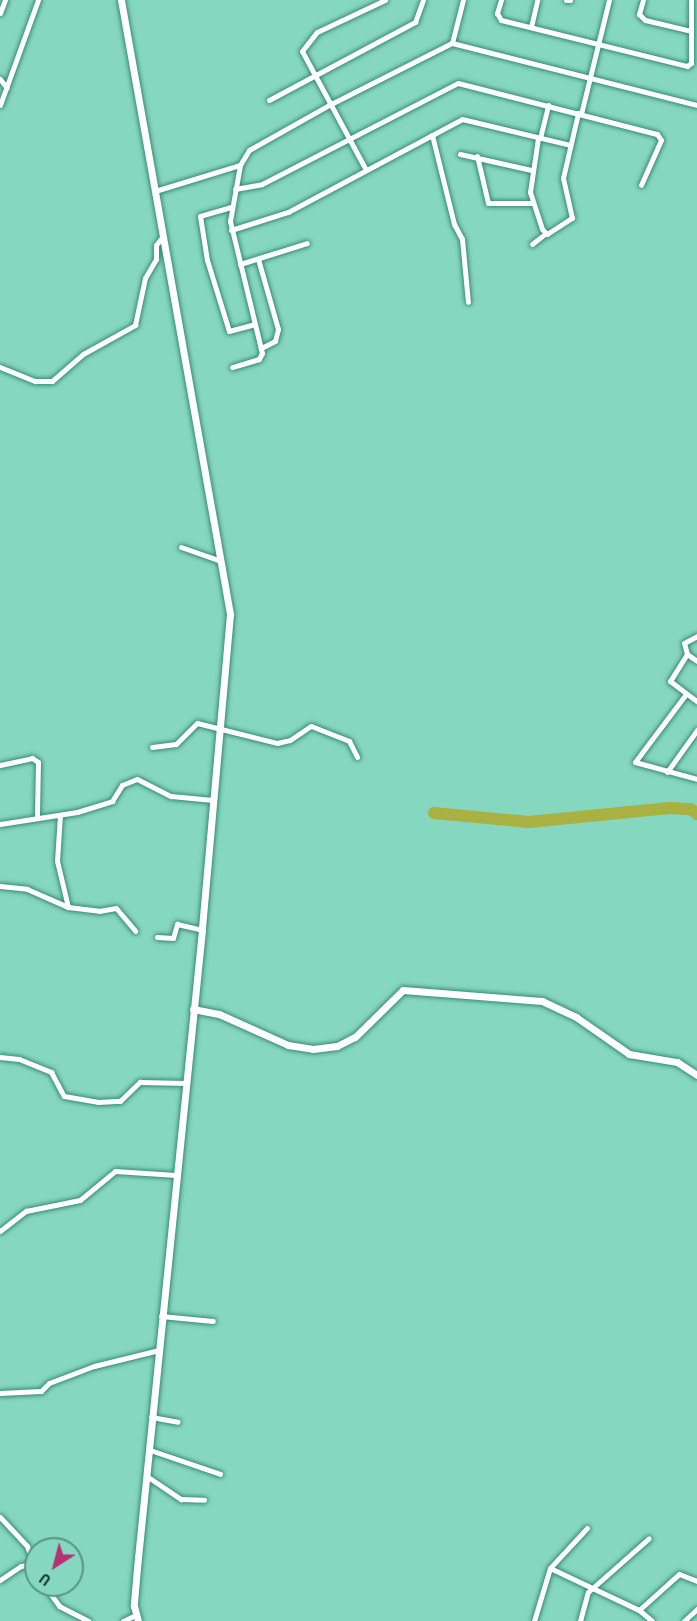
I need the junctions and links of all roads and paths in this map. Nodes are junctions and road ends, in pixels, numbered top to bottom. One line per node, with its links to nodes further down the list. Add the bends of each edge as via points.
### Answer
1 (5, 0): 12 (street)
2 (38, 0): 20 (street)
3 (121, 0): 38 (street)
4 (385, 0): 17 (street, via 316,32 302,52)
5 (423, 0): 17 (street, via 415,22)
6 (463, 0): 15 (street)
7 (501, 0): 13 (street, via 499,18)
8 (537, 0): 13 (street)
9 (609, 0): 16 (street)
10 (643, 0): 14 (street, via 639,14 645,20)
11 (691, 0): 14 (street)
12 (0, 13)
13 (531, 27): 16 (street)
14 (691, 31): 16 (street, via 691,63 687,66)
15 (452, 43): 18 (street); 23 (street)
16 (598, 43): 18 (street)
17 (315, 75): 21 (street); 23 (street)
18 (589, 78): 25 (street); 26 (street)
19 (0, 79): 20 (street)
20 (7, 87): 22 (street)
21 (269, 100)
22 (0, 105)
23 (329, 105): 28 (street); 33 (street, via 249,150)
24 (548, 105): 26 (street); 28 (street, via 458,83); 29 (street)
25 (697, 105)
26 (579, 113): 30 (street); 36 (street, via 660,136)
27 (432, 135): 29 (street, via 466,119); 34 (street); 48 (street, via 454,224 462,239)
28 (349, 138): 34 (street); 37 (street, via 262,184)
29 (539, 138): 30 (street); 35 (street)
30 (570, 146): 42 (street, via 562,183 572,218)
31 (460, 154): 32 (street)
32 (477, 156): 35 (street); 39 (street, via 488,203)
33 (240, 165): 37 (street); 38 (street)
34 (366, 170): 41 (street, via 288,212)
35 (531, 170): 39 (street)
36 (641, 185)
37 (235, 189): 40 (street)
38 (155, 191): 43 (street)
39 (532, 203): 42 (street)
40 (231, 207): 41 (street); 49 (street, via 202,214 201,230 229,331)
41 (231, 230): 47 (street)
42 (545, 234): 45 (street)
43 (164, 236): 51 (street, via 156,245 157,254 145,278 135,325 83,354 52,381 35,381); 54 (street)
44 (307, 243): 46 (street)
45 (532, 244)
46 (258, 260): 47 (street); 50 (street, via 279,329 276,340)
47 (240, 264): 49 (street)
48 (468, 302)
49 (255, 324): 50 (street)
50 (263, 347): 52 (street, via 259,358)
51 (0, 367)
52 (232, 367)
53 (181, 547): 54 (street)
54 (222, 561): 60 (street, via 230,633)
55 (697, 636): 56 (street, via 684,643)
56 (687, 654): 57 (street); 58 (street, via 670,681)
57 (697, 661)
58 (686, 694): 59 (street); 65 (street, via 635,762)
59 (697, 701)
60 (220, 729): 62 (street, via 196,723 176,744); 63 (street, via 277,743 290,740 311,726 349,741); 67 (street)
61 (697, 730): 65 (street)
62 (152, 747)
63 (357, 757)
64 (0, 765): 69 (street, via 32,758 38,762)
65 (667, 772): 66 (street)
66 (697, 779)
67 (213, 800): 68 (street, via 171,796 137,779 122,785 112,801); 73 (street)
68 (60, 815): 69 (street); 72 (street, via 57,861)
69 (37, 816): 70 (street)
70 (0, 824)
71 (0, 886): 72 (street, via 27,889)
72 (68, 907): 74 (street, via 99,911 116,908)
73 (202, 930): 75 (street, via 177,924 172,939); 76 (street)
74 (135, 931)
75 (157, 937)
76 (193, 1009): 78 (street, via 219,1014 288,1045 321,1049 355,1037 403,990 542,1001 576,1017 629,1054 677,1062); 79 (street)
77 (0, 1057): 79 (street, via 19,1059 51,1072 64,1096 98,1102 120,1101 140,1082)
78 (697, 1075)
79 (186, 1083): 80 (street)
80 (176, 1175): 81 (street, via 115,1171 80,1200 26,1211); 82 (street)
81 (0, 1232)
82 (161, 1316): 83 (street); 84 (street)
83 (213, 1321)
84 (159, 1350): 85 (street, via 94,1366 49,1383 41,1391); 86 (street)
85 (0, 1393)
86 (151, 1417): 87 (street); 88 (street)
87 (178, 1422)
88 (150, 1450): 89 (street); 90 (street)
89 (220, 1474)
90 (148, 1477): 91 (street, via 181,1499); 104 (street, via 134,1601)
91 (204, 1500)
92 (0, 1517): 95 (street)
93 (587, 1528): 97 (street)
94 (649, 1538): 100 (street)
95 (24, 1543)
96 (24, 1566): 98 (street)
97 (550, 1568): 100 (street); 107 (street)
98 (0, 1580)
99 (697, 1581): 102 (street, via 679,1574)
100 (594, 1587): 102 (street); 108 (street, via 587,1594)
101 (53, 1597): 105 (street, via 59,1606)
102 (639, 1610): 109 (street)
103 (697, 1610): 110 (street)
104 (137, 1618): 106 (street)
105 (88, 1621)
106 (123, 1621)
107 (534, 1621)
108 (579, 1621)
109 (652, 1621)
110 (684, 1621)

